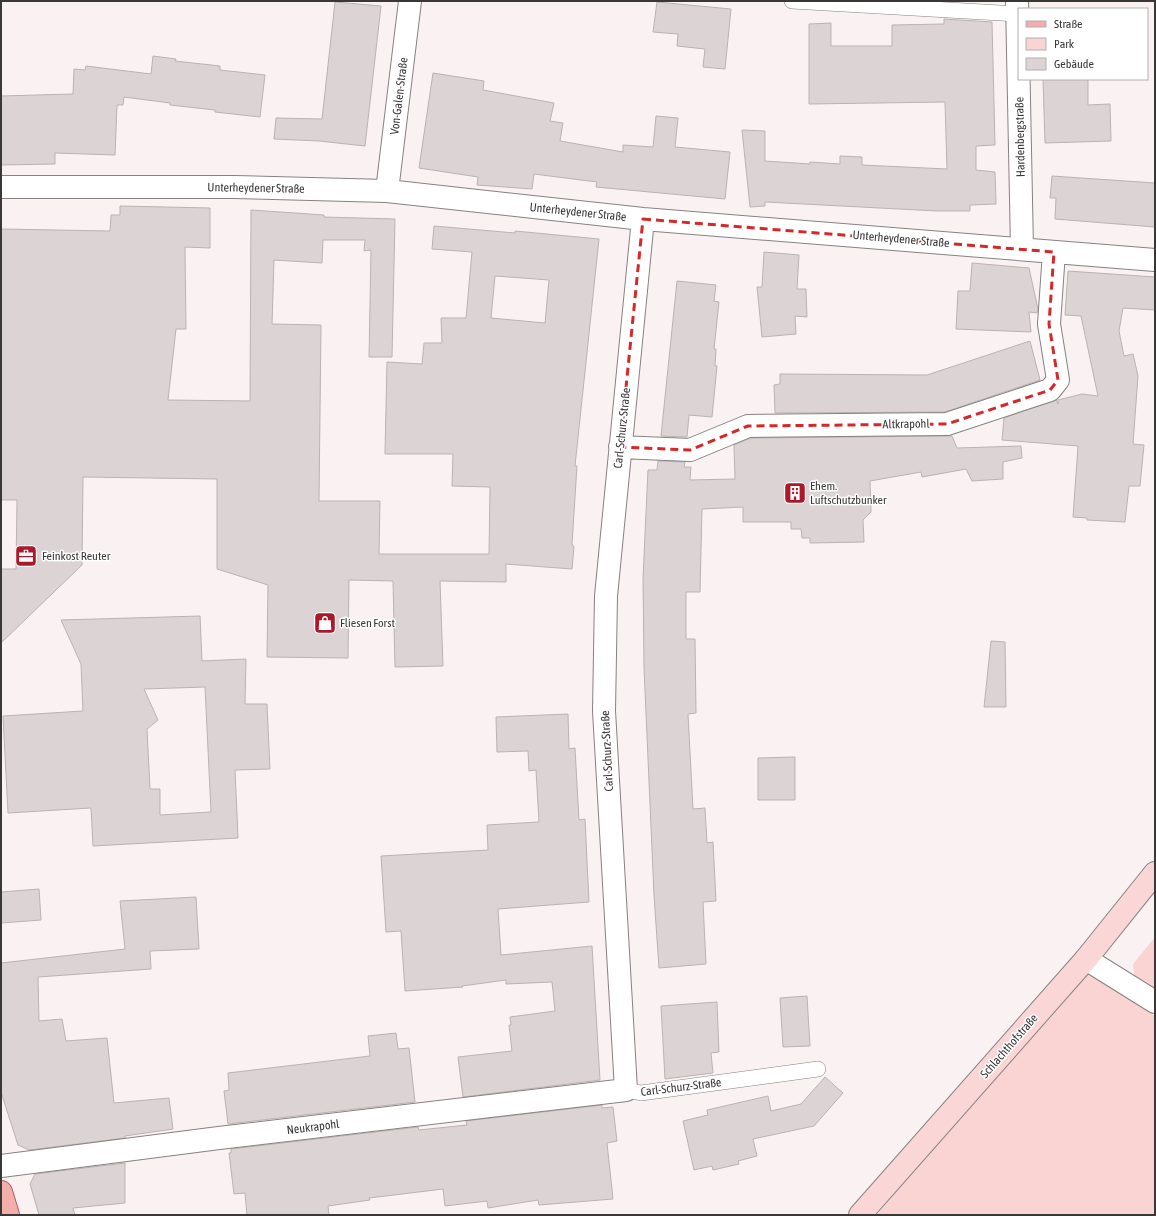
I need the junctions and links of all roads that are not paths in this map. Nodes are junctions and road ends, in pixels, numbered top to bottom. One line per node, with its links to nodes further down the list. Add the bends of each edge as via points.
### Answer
1 (410, 1): 6 (street, Von-Galen-Straße)
2 (792, 1): 3 (lane)
3 (1018, 7)
4 (1019, 80): 8 (street, Hardenbergstraße)
5 (1, 187): 6 (street, Unterheydener Straße, via 234,186)
6 (387, 191): 7 (street, Unterheydener Straße)
7 (643, 219): 8 (street, Unterheydener Straße); 11 (street, Carl-Schurz-Straße)
8 (1022, 249): 9 (street, Unterheydener Straße)
9 (1054, 252): 10 (street, Unterheydener Straße); 11 (street, Altkrapohl, via 1049,324 1058,380 1050,390 948,424 748,426 690,450)
10 (1155, 260)
11 (620, 447): 16 (street, Carl-Schurz-Straße, via 606,596 604,712)
12 (1155, 873): 13 (main road, Schlachthofstraße)
13 (1086, 959): 14 (street); 20 (main road, Schlachthofstraße)
14 (1155, 1002)
15 (818, 1069): 16 (lane, Carl-Schurz-Straße, via 641,1093)
16 (626, 1090): 17 (street, Neukrapohl)
17 (1, 1166)
18 (1, 1192): 19 (main road)
19 (8, 1215)
20 (860, 1215)

